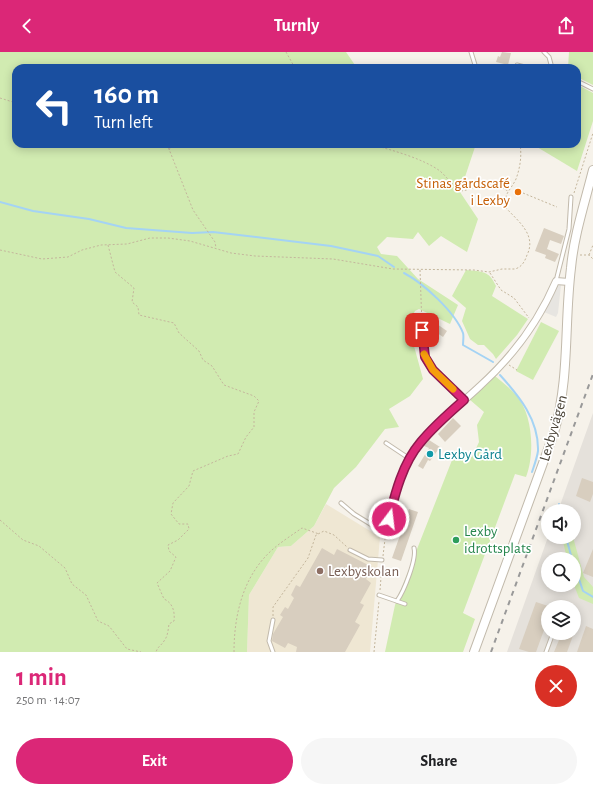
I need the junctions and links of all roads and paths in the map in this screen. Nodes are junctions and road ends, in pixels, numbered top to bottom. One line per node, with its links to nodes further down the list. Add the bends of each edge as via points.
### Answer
1 (286, 52): 4 (path)
2 (471, 52): 5 (lane)
3 (544, 52): 6 (lane)
4 (293, 64)
5 (475, 64)
6 (551, 64)
7 (581, 83): 8 (lane)
8 (593, 89)
9 (0, 98): 10 (path)
10 (12, 102)
11 (593, 133): 18 (path)
12 (382, 148): 16 (path, via 413,158 440,171 463,192 492,182)
13 (520, 148): 16 (path, via 520,165)
14 (169, 150): 22 (path, via 193,210 215,242)
15 (593, 170): 24 (street, Lexbyvägen)
16 (508, 192): 28 (path, via 504,200 506,208 526,229 530,251 519,268)
17 (524, 193): 19 (path)
18 (571, 197): 29 (lane, via 569,229)
19 (557, 207)
20 (108, 245): 22 (path, via 127,244 150,238 168,238); 23 (path, via 82,250 68,257 42,259); 51 (path, via 115,272 134,288 132,302 138,308 139,315 174,323 179,333 199,351 203,360 212,366 224,385 254,396 259,402 254,412 254,427 238,454 193,471 189,486 174,503 170,514 178,524 188,524 188,529 178,540 168,545 169,551 176,557 170,571 157,583 175,614 164,642)
21 (593, 245): 25 (path)
22 (216, 248): 27 (path, via 231,254 333,258 386,269)
23 (0, 250)
24 (573, 255): 25 (path); 30 (street, Lexbyvägen)
25 (589, 256): 26 (path)
26 (593, 259)
27 (420, 270): 28 (path); 32 (path)
28 (489, 272): 31 (path, via 501,290 514,298)
29 (556, 280): 30 (street); 31 (street)
30 (569, 282): 54 (street, Lexbyvägen, via 565,379 560,413)
31 (535, 322): 33 (street)
32 (422, 330): 35 (lane, via 425,357 433,370)
33 (504, 362): 34 (path); 35 (street)
34 (517, 370)
35 (464, 400): 37 (street, via 420,443)
36 (386, 443): 37 (lane)
37 (410, 459): 40 (street, via 392,504)
38 (341, 503): 40 (lane)
39 (0, 520): 50 (path, via 23,540 39,546 65,568 72,584 86,594 98,621 109,626 127,649)
40 (385, 533)
41 (319, 534): 43 (path, via 324,532 334,535); 48 (path, via 316,535 304,563 273,607); 52 (path, via 302,528 271,551 258,567 243,591 236,614)
42 (414, 548): 46 (lane, via 416,554)
43 (350, 550): 44 (lane, via 368,559)
44 (382, 560)
45 (379, 595): 46 (lane)
46 (397, 601): 47 (lane)
47 (405, 604)
48 (273, 620): 53 (lane, via 269,641)
49 (550, 640): 55 (lane)
50 (141, 652)
51 (156, 652)
52 (234, 652)
53 (273, 652)
54 (474, 652)
55 (546, 652)

